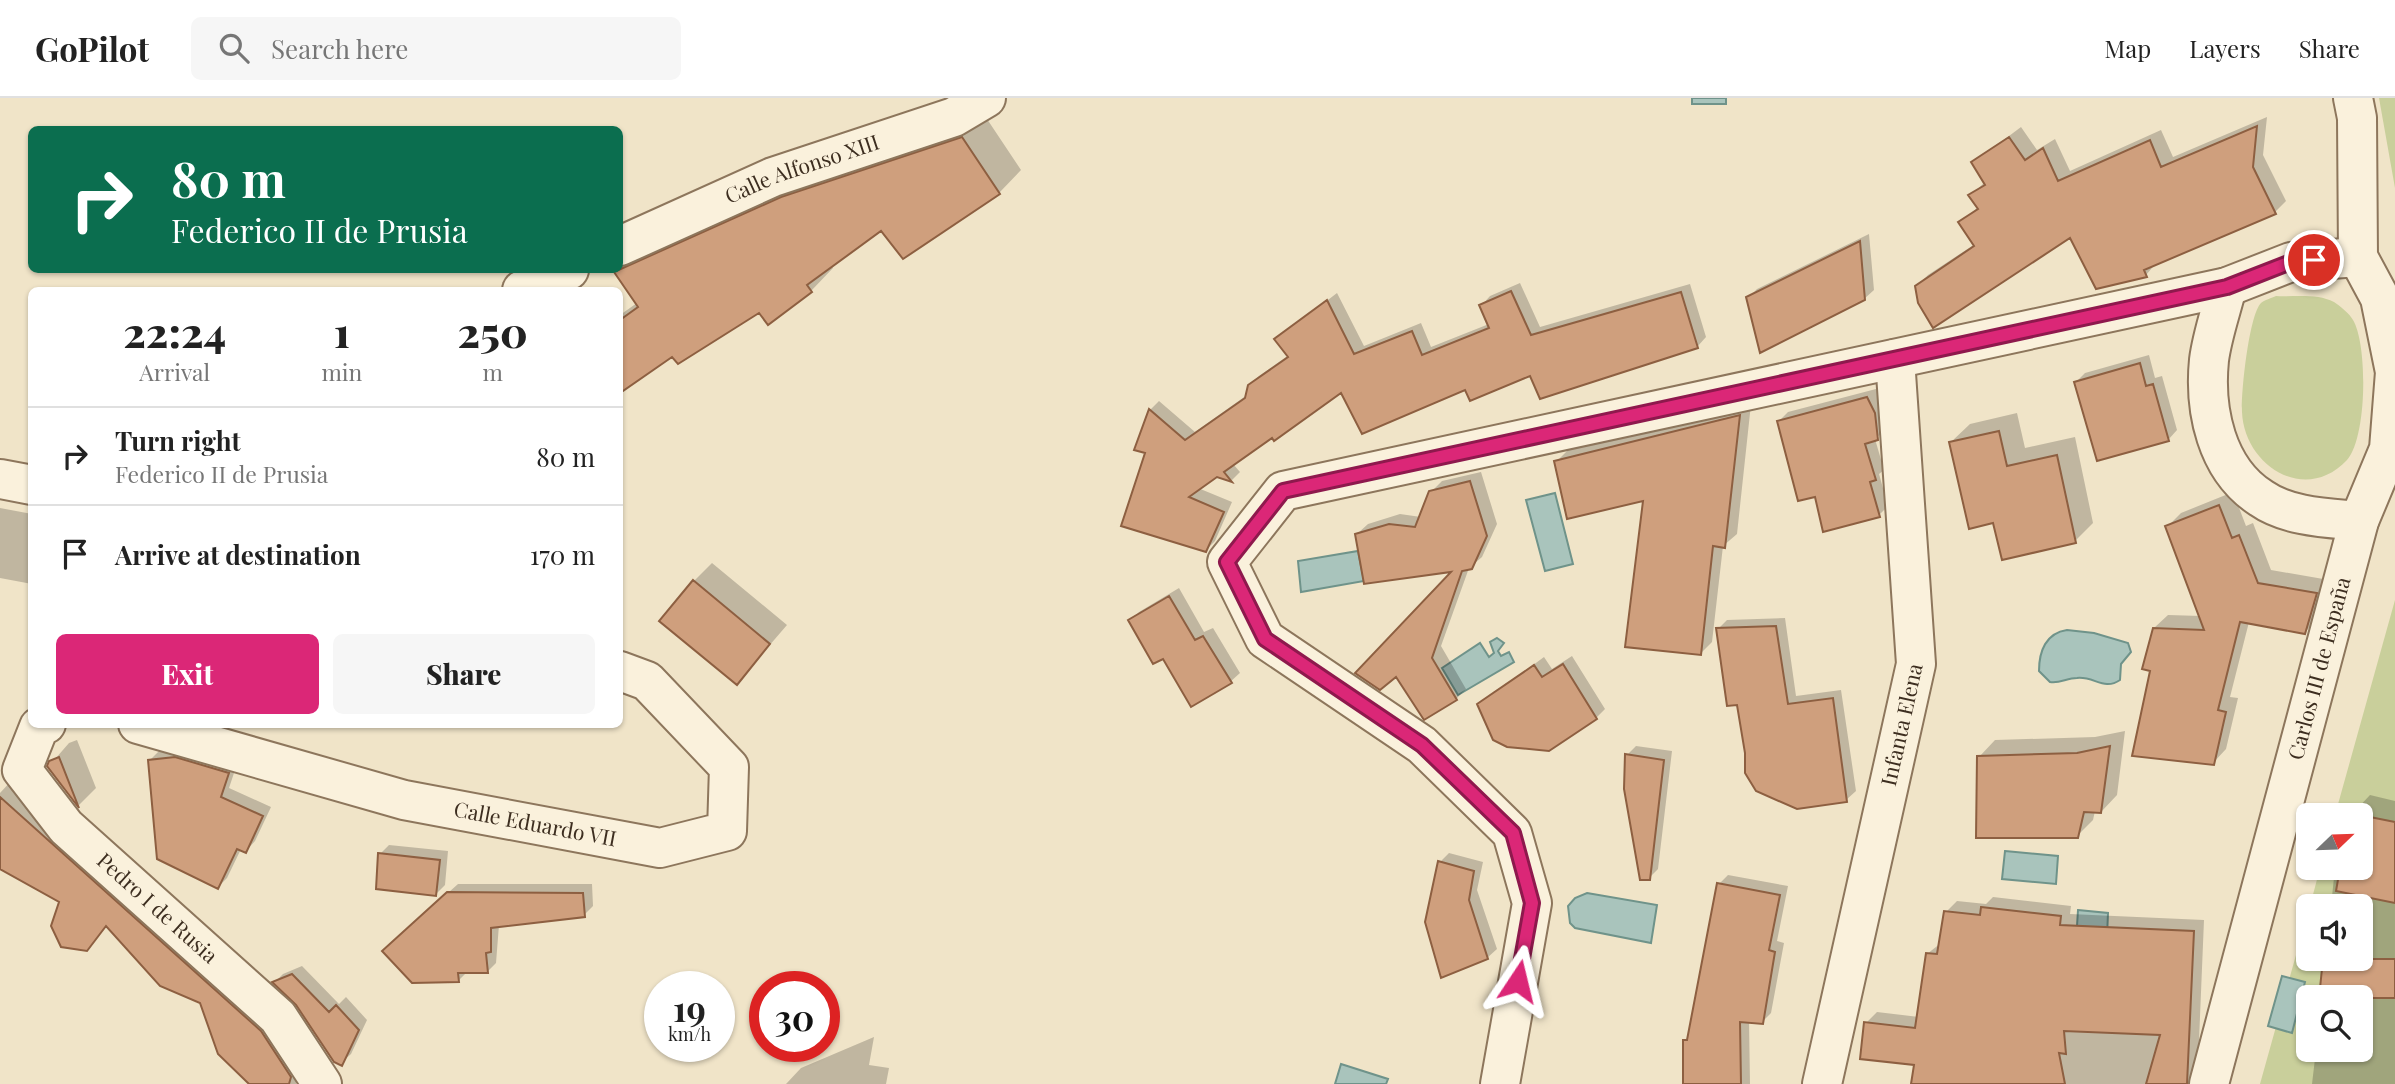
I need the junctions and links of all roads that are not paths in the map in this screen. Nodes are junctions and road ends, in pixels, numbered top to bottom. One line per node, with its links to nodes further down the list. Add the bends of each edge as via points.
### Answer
1 (986, 98): 3 (street, Calle Alfonso XIII, via 954,117 773,177)
2 (2353, 98): 4 (street)
3 (623, 245)
4 (2358, 257): 7 (street, via 2291,262); 9 (street, Carlos III de España, via 2380,298)
5 (562, 273): 6 (street)
6 (529, 287)
7 (2227, 287): 8 (street); 12 (street, via 2209,371 2210,418 2228,466 2261,499 2310,516)
8 (1895, 359): 17 (street, via 1283,491 1227,562 1265,639 1422,745 1513,833 1532,903); 18 (street, Infanta Elena, via 1916,664)
9 (2395, 372): 12 (street, Carlos III de España, via 2389,449)
10 (0, 480): 11 (street)
11 (28, 484)
12 (2360, 521): 19 (street, Carlos III de España)
13 (623, 672): 15 (street, Calle Eduardo VII, via 647,681 729,767 727,831 660,848 404,800)
14 (42, 728): 16 (street, Pedro I de Rusia, via 22,770 66,827 278,1017)
15 (152, 728)
16 (322, 1084)
17 (1500, 1084)
18 (1822, 1084)
19 (2208, 1084)

